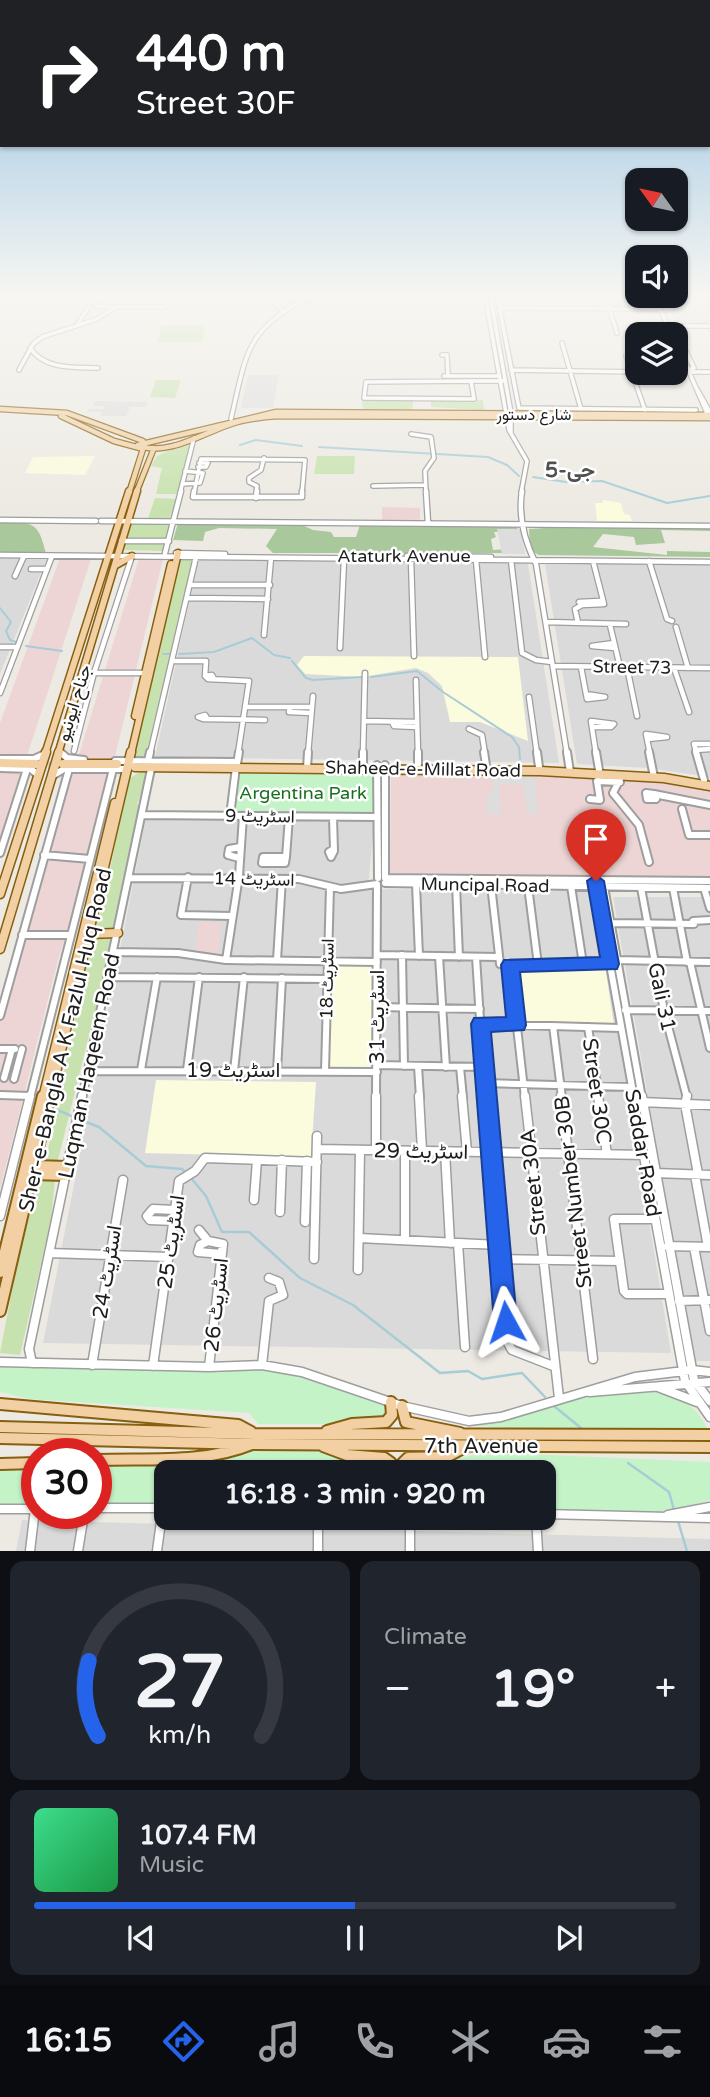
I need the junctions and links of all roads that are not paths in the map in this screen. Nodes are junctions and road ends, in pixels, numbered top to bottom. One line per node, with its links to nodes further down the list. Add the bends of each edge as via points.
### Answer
1 (90, 367): 8 (street)
2 (243, 367): 27 (street)
3 (446, 367): 14 (street, via 446,376)
4 (498, 367): 14 (street)
5 (501, 367): 16 (street)
6 (569, 367): 10 (street)
7 (694, 367): 11 (street)
8 (97, 368)
9 (511, 370): 10 (street); 19 (street, via 519,408)
10 (570, 371): 12 (street); 19 (street)
11 (688, 371): 13 (street); 18 (street)
12 (625, 372)
13 (710, 372)
14 (499, 379): 15 (street); 16 (street); 25 (street)
15 (471, 382): 15 (street, via 366,382 364,398 474,400)
16 (505, 382): 25 (street)
17 (638, 385): 20 (street)
18 (695, 386): 23 (street); 26 (street, via 707,413)
19 (581, 409): 20 (street)
20 (645, 410): 21 (street)
21 (696, 410)
22 (0, 411): 30 (main road, via 62,416); 31 (main road, via 60,411 118,436)
23 (710, 413): 25 (main road, شارع دستور); 26 (main road, شارع دستور)
24 (331, 414): 25 (main road, شارع دستور); 27 (main road, شارع دستور, via 276,412); 29 (main road, شارع دستور, via 266,417)
25 (508, 415): 26 (main road, شارع دستور); 49 (street, via 511,433 527,461 519,499)
26 (703, 415)
27 (231, 419): 33 (main road, شارع دستور)
28 (411, 434): 42 (street, via 431,437 435,453 425,471)
29 (194, 438): 32 (main road, شارع دستور); 39 (street)
30 (114, 441): 34 (main road); 35 (main road)
31 (143, 441): 33 (main road); 34 (main road, جناح ایونیو, via 138,445)
32 (183, 441): 33 (main road, شارع دستور); 36 (main road)
33 (153, 444): 34 (main road); 36 (main road, جناح ایونیو)
34 (142, 449): 35 (main road, جناح ایونیو)
35 (140, 458): 46 (main road, جناح ایونیو)
36 (148, 458): 46 (main road, جناح ایونیو)
37 (264, 458): 38 (street, via 203,458); 44 (street, via 261,470 248,482 257,486); 44 (street, via 305,460 302,497)
38 (198, 467): 39 (street); 41 (street, via 203,473 201,482)
39 (186, 471): 40 (street)
40 (182, 484): 41 (street); 47 (street)
41 (193, 484): 44 (street, via 191,496 195,498)
42 (425, 485): 43 (street); 48 (street)
43 (373, 486)
44 (256, 498)
45 (0, 520): 46 (street)
46 (124, 522): 47 (street); 51 (main road, جناح ایونیو); 55 (main road, جناح ایونیو)
47 (174, 522): 48 (street); 52 (street)
48 (428, 523): 49 (street)
49 (523, 525): 50 (street); 53 (street)
50 (710, 526)
51 (121, 541): 52 (street); 55 (main road, جناح ایونیو)
52 (169, 541): 54 (street)
53 (529, 550): 64 (street); 67 (street)
54 (165, 553): 55 (street, Ataturk Avenue); 58 (street, Ataturk Avenue)
55 (114, 554): 57 (street, Ataturk Avenue); 60 (street, Ataturk Avenue); 73 (main road, جناح ایونیو); 132 (main road, جناح ایونیو, via 104,565)
56 (0, 555): 59 (street, Ataturk Avenue)
57 (52, 555): 59 (street, Ataturk Avenue); 76 (street)
58 (176, 555): 60 (street, Ataturk Avenue); 61 (street, Ataturk Avenue); 108 (main road, Sher-e-Bangla A K Fazlul Huq Road); 141 (main road, Sher-e-Bangla A K Fazlul Huq Road)
59 (24, 556): 78 (street)
60 (132, 556): 73 (main road); 80 (street)
61 (196, 556): 62 (street, Ataturk Avenue); 63 (street, Ataturk Avenue); 81 (street)
62 (358, 557): 65 (street, Ataturk Avenue); 66 (street, Ataturk Avenue); 67 (street, Ataturk Avenue)
63 (271, 558): 65 (street, Ataturk Avenue); 82 (street)
64 (533, 558): 67 (street, Ataturk Avenue); 70 (street, Ataturk Avenue); 72 (street, Ataturk Avenue); 77 (street)
65 (344, 559): 96 (street)
66 (411, 559): 68 (street, Ataturk Avenue); 97 (street)
67 (520, 559): 69 (street, Ataturk Avenue); 77 (street)
68 (476, 560): 69 (street, Ataturk Avenue); 98 (street)
69 (511, 560): 100 (street, via 522,653)
70 (593, 561): 71 (street, Ataturk Avenue); 86 (street, via 604,604)
71 (649, 561): 72 (street, Ataturk Avenue); 87 (street, via 667,619)
72 (709, 561): 74 (street)
73 (116, 565): 79 (main road, جناح ایونیو)
74 (710, 568)
75 (31, 569): 76 (street)
76 (46, 569): 95 (street)
77 (537, 571): 88 (street)
78 (15, 576)
79 (110, 583): 80 (street); 130 (main road, جناح ایونیو)
80 (123, 583): 107 (street)
81 (191, 585): 82 (street); 83 (street)
82 (270, 585): 84 (street)
83 (188, 598): 84 (street); 99 (street)
84 (268, 599): 93 (street)
85 (600, 601): 86 (street, via 579,602)
86 (582, 605): 89 (street, via 575,609)
87 (672, 621)
88 (546, 622): 89 (street); 100 (street)
89 (578, 623): 91 (street)
90 (626, 624): 91 (street)
91 (610, 625): 102 (street)
92 (676, 627): 105 (street)
93 (264, 635)
94 (0, 647): 95 (street)
95 (17, 647): 112 (street)
96 (340, 648)
97 (414, 656)
98 (485, 657)
99 (174, 661): 110 (street, via 206,662 205,676 214,679); 133 (street)
100 (553, 664): 101 (street, Street 73); 146 (street)
101 (581, 667): 102 (street, Street 73); 113 (street)
102 (620, 667): 103 (street, Street 73)
103 (627, 667): 104 (street, Street 73); 120 (street)
104 (674, 668): 105 (street, Street 73); 119 (street)
105 (688, 668): 106 (street, Street 73)
106 (710, 668)
107 (94, 673): 108 (street); 131 (street)
108 (145, 673): 141 (main road, Sher-e-Bangla A K Fazlul Huq Road)
109 (365, 673): 124 (street)
110 (249, 680): 117 (street)
111 (416, 680): 125 (street)
112 (0, 694)
113 (586, 694)
114 (313, 696): 118 (street)
115 (529, 697): 143 (street)
116 (290, 707): 117 (street); 118 (street, via 289,712)
117 (245, 708): 122 (street)
118 (312, 710): 140 (street)
119 (689, 712)
120 (637, 716)
121 (207, 718): 122 (street)
122 (243, 720): 123 (street); 139 (street)
123 (265, 720)
124 (364, 721): 125 (street); 136 (street)
125 (417, 724): 137 (street)
126 (592, 724): 147 (street)
127 (469, 729): 142 (street, via 482,734)
128 (648, 739): 150 (street)
129 (710, 747): 152 (street, via 694,744)
130 (60, 751): 141 (street, via 72,760); 149 (main road, جناح ایونیو)
131 (74, 751)
132 (45, 754): 134 (street); 148 (main road, جناح ایونیو)
133 (152, 759): 139 (street, Shaheed-e-Millat Road); 141 (street, Shaheed-e-Millat Road)
134 (0, 764): 135 (main road); 145 (street)
135 (36, 765)
136 (363, 765): 140 (main road, Shaheed-e-Millat Road); 144 (main road, Shaheed-e-Millat Road)
137 (418, 765): 142 (main road, Shaheed-e-Millat Road); 144 (main road, Shaheed-e-Millat Road)
138 (65, 766): 141 (main road, Shaheed-e-Millat Road); 149 (street); 169 (street)
139 (236, 766): 140 (main road, Shaheed-e-Millat Road); 141 (main road, Shaheed-e-Millat Road); 141 (street, Shaheed-e-Millat Road); 160 (street)
140 (307, 766): 144 (main road, Shaheed-e-Millat Road)
141 (128, 767): 159 (street, Luqman Haqeem Road); 170 (street); 199 (main road, Sher-e-Bangla A K Fazlul Huq Road)
142 (490, 767): 143 (main road, Shaheed-e-Millat Road); 144 (main road, Shaheed-e-Millat Road); 146 (main road, Shaheed-e-Millat Road)
143 (539, 767): 146 (main road, Shaheed-e-Millat Road)
144 (381, 768): 153 (street); 154 (street)
145 (27, 769): 148 (street); 168 (street)
146 (570, 770): 147 (main road, Shaheed-e-Millat Road); 151 (main road, Shaheed-e-Millat Road)
147 (599, 770): 150 (main road, Shaheed-e-Millat Road)
148 (38, 775): 192 (main road, جناح ایونیو)
149 (52, 776): 175 (main road, جناح ایونیو)
150 (655, 776): 151 (main road, Shaheed-e-Millat Road); 152 (main road, Shaheed-e-Millat Road)
151 (621, 779): 156 (street, via 597,781 600,800); 173 (street, via 613,793 639,825)
152 (708, 783)
153 (377, 793): 154 (street); 164 (street)
154 (385, 793): 180 (street)
155 (654, 793): 157 (street)
156 (590, 799)
157 (710, 805)
158 (682, 809): 165 (street, via 689,835)
159 (142, 815): 160 (street, اسٹریٹ 9); 176 (street, Luqman Haqeem Road)
160 (230, 816): 161 (street, اسٹریٹ 9)
161 (243, 816): 162 (street, اسٹریٹ 9); 166 (street)
162 (289, 817): 163 (street, اسٹریٹ 9); 172 (street)
163 (333, 817): 164 (street, اسٹریٹ 9); 167 (street)
164 (377, 817): 180 (street)
165 (710, 835)
166 (240, 847): 171 (street); 171 (street, via 229,849 228,855)
167 (333, 852)
168 (0, 853)
169 (44, 855): 170 (street); 174 (street)
170 (90, 859): 202 (street)
171 (239, 859): 178 (street)
172 (285, 860)
173 (649, 862)
174 (40, 869): 175 (street); 201 (street)
175 (24, 870): 203 (main road, جناح ایونیو)
176 (129, 877): 177 (street, اسٹریٹ 14); 200 (street, Luqman Haqeem Road)
177 (188, 877): 178 (street, اسٹریٹ 14); 194 (street, via 181,915)
178 (237, 878): 179 (street, اسٹریٹ 14); 194 (street)
179 (282, 879): 188 (street, اسٹریٹ 14); 213 (street)
180 (382, 879): 182 (street, Muncipal Road); 184 (street); 188 (street, اسٹریٹ 14, via 355,889); 211 (street, اسٹریٹ 31)
181 (710, 881): 184 (street)
182 (416, 884): 183 (street, Muncipal Road); 206 (street)
183 (456, 884): 185 (street, Muncipal Road); 208 (street)
184 (600, 884): 187 (street, Muncipal Road); 189 (street, Muncipal Road); 196 (street, Saddar Road); 215 (street, Saddar Road)
185 (491, 885): 186 (street, Muncipal Road); 210 (street)
186 (528, 886): 187 (street, Muncipal Road); 221 (street)
187 (571, 886): 219 (street)
188 (330, 887): 214 (street, اسٹریٹ 18)
189 (641, 888): 190 (street, Muncipal Road); 197 (street, Gali 31)
190 (673, 888): 191 (street, Muncipal Road); 198 (street)
191 (707, 888): 193 (street)
192 (0, 894)
193 (710, 908)
194 (232, 916): 212 (street)
195 (710, 920): 198 (street)
196 (610, 923): 197 (street); 215 (street, Saddar Road)
197 (648, 924): 198 (street); 216 (street, Gali 31)
198 (678, 925): 217 (street)
199 (86, 932): 200 (main road); 266 (main road, Sher-e-Bangla A K Fazlul Huq Road); 267 (main road, Sher-e-Bangla A K Fazlul Huq Road)
200 (118, 932): 204 (street, Luqman Haqeem Road)
201 (22, 935): 202 (street); 236 (street)
202 (71, 935): 265 (street)
203 (0, 949)
204 (114, 952): 212 (street, via 178,953); 222 (street, Luqman Haqeem Road)
205 (402, 955): 206 (street); 211 (street); 229 (street)
206 (419, 956): 207 (street)
207 (439, 956): 208 (street); 230 (street)
208 (459, 957): 209 (street)
209 (476, 957): 210 (street); 231 (street)
210 (498, 957): 220 (street, via 500,964)
211 (377, 958): 214 (street); 228 (street, اسٹریٹ 31)
212 (226, 960): 213 (street)
213 (277, 961): 214 (street)
214 (327, 961): 227 (street, اسٹریٹ 18)
215 (613, 962): 216 (street); 219 (street); 232 (street, Saddar Road); 241 (street, Saddar Road)
216 (654, 962): 217 (street); 235 (street, Gali 31)
217 (689, 962): 218 (street); 233 (street)
218 (710, 962)
219 (583, 964): 221 (street)
220 (510, 965): 221 (street); 238 (street, Street 30A)
221 (538, 965)
222 (108, 976): 223 (street); 253 (street, Luqman Haqeem Road)
223 (157, 977): 224 (street); 251 (street)
224 (199, 977): 225 (street); 252 (street)
225 (244, 977): 226 (street); 254 (street)
226 (282, 978): 227 (street); 255 (street)
227 (327, 979): 256 (street, اسٹریٹ 18)
228 (377, 1007): 229 (street); 249 (street, اسٹریٹ 31)
229 (403, 1008): 230 (street); 245 (street)
230 (442, 1009): 231 (street); 247 (street)
231 (480, 1009): 237 (street)
232 (625, 1010): 235 (street); 268 (street, Saddar Road)
233 (701, 1011): 234 (street); 235 (street); 242 (street)
234 (710, 1011)
235 (664, 1012): 269 (street, Gali 31)
236 (0, 1016)
237 (481, 1024): 238 (street); 250 (street)
238 (517, 1025): 239 (street); 260 (street, Street 30A)
239 (553, 1026): 240 (street); 261 (street, Street Number 30B)
240 (588, 1027): 241 (street); 262 (street, Street 30C)
241 (620, 1028): 263 (street, Saddar Road)
242 (710, 1048)
243 (0, 1049): 244 (street)
244 (17, 1049): 257 (street); 258 (street)
245 (404, 1066): 246 (street, اسٹریٹ 19); 249 (street, اسٹریٹ 19)
246 (418, 1066): 247 (street, اسٹریٹ 19); 276 (street)
247 (446, 1067): 248 (street, اسٹریٹ 19)
248 (460, 1067): 250 (street, اسٹریٹ 19); 278 (street)
249 (377, 1068): 256 (street, اسٹریٹ 19); 274 (street, اسٹریٹ 31)
250 (484, 1068): 259 (street)
251 (141, 1070): 252 (street, اسٹریٹ 19); 253 (street, اسٹریٹ 19)
252 (187, 1070): 254 (street, اسٹریٹ 19)
253 (89, 1071): 289 (street, Luqman Haqeem Road)
254 (234, 1071): 255 (street, اسٹریٹ 19)
255 (277, 1071): 256 (street, اسٹریٹ 19)
256 (325, 1071)
257 (4, 1078)
258 (14, 1079)
259 (485, 1083): 260 (street); 279 (street)
260 (523, 1084): 261 (street); 280 (street, Street 30A)
261 (560, 1085): 262 (street); 281 (street, Street Number 30B)
262 (597, 1086): 263 (street); 282 (street, Street 30C)
263 (631, 1087): 283 (street, Saddar Road)
264 (0, 1095): 265 (street)
265 (30, 1097): 266 (street); 298 (street)
266 (41, 1099): 267 (street); 321 (main road, Sher-e-Bangla A K Fazlul Huq Road)
267 (52, 1099): 288 (main road, Sher-e-Bangla A K Fazlul Huq Road)
268 (642, 1102): 269 (street); 283 (street, Saddar Road)
269 (685, 1104): 270 (street); 291 (street, Gali 31)
270 (710, 1105)
271 (317, 1136): 272 (street)
272 (317, 1149): 273 (street, اسٹریٹ 29); 287 (street)
273 (360, 1150): 274 (street, اسٹریٹ 29); 303 (street)
274 (376, 1150): 275 (street, اسٹریٹ 29)
275 (405, 1151): 276 (street, اسٹریٹ 29); 304 (street)
276 (422, 1151): 277 (street, اسٹریٹ 29)
277 (445, 1151): 278 (street, اسٹریٹ 29); 306 (street)
278 (467, 1152): 279 (street, اسٹریٹ 29)
279 (489, 1152): 280 (street, اسٹریٹ 29); 307 (street)
280 (530, 1153): 281 (street, اسٹریٹ 29); 317 (street, Street 30A)
281 (569, 1154): 282 (street, اسٹریٹ 29); 318 (street, Street Number 30B)
282 (607, 1154): 283 (street, اسٹریٹ 29)
283 (647, 1155): 290 (street, Saddar Road); 299 (street, Saddar Road)
284 (257, 1160): 285 (street, اسٹریٹ 25); 293 (street, اسٹریٹ 25, via 205,1158); 295 (street)
285 (282, 1160): 286 (street, اسٹریٹ 25); 297 (street)
286 (307, 1161): 287 (street, اسٹریٹ 25); 301 (street)
287 (317, 1162): 315 (street)
288 (34, 1170): 289 (main road); 326 (main road, Sher-e-Bangla A K Fazlul Huq Road)
289 (66, 1171): 311 (street, Luqman Haqeem Road)
290 (655, 1173): 291 (street); 308 (street, Saddar Road)
291 (696, 1175): 292 (street); 310 (street, Gali 31)
292 (710, 1175)
293 (186, 1178): 296 (street, اسٹریٹ 25, via 179,1181)
294 (123, 1180): 313 (street, اسٹریٹ 24)
295 (254, 1200)
296 (175, 1210): 300 (street, اسٹریٹ 25); 300 (street, via 153,1209 147,1216)
297 (280, 1212)
298 (0, 1216)
299 (655, 1219): 319 (street, via 615,1218); 323 (street, Saddar Road)
300 (174, 1221): 314 (street, اسٹریٹ 25)
301 (305, 1222)
302 (199, 1230): 305 (street)
303 (359, 1238): 304 (street); 320 (street)
304 (405, 1240): 306 (street)
305 (208, 1241): 312 (street, اسٹریٹ 26, via 222,1242); 312 (street, via 198,1252)
306 (454, 1243): 307 (street); 328 (street)
307 (498, 1245): 316 (street)
308 (668, 1246): 309 (street); 324 (street, Saddar Road)
309 (694, 1247): 310 (street); 325 (street)
310 (709, 1247)
311 (49, 1253): 313 (street); 331 (street, Luqman Haqeem Road, via 29,1349)
312 (222, 1254): 336 (street, اسٹریٹ 26)
313 (109, 1255): 314 (street); 332 (street, اسٹریٹ 24)
314 (170, 1257): 334 (street, اسٹریٹ 25)
315 (314, 1259)
316 (499, 1259): 317 (street); 335 (street, via 508,1343 512,1350)
317 (542, 1259): 318 (street); 335 (street, Street 30A)
318 (581, 1260): 319 (street); 329 (street, Street Number 30B)
319 (620, 1261): 323 (street, via 624,1293)
320 (358, 1270)
321 (0, 1272)
322 (269, 1278): 333 (street, via 279,1282 283,1295 269,1301)
323 (669, 1294): 337 (street, Saddar Road)
324 (679, 1301): 325 (street); 337 (street, Saddar Road)
325 (707, 1301): 327 (street)
326 (0, 1311)
327 (710, 1331)
328 (465, 1348)
329 (593, 1359)
330 (1, 1362): 331 (street)
331 (32, 1363): 332 (street)
332 (92, 1365): 334 (street)
333 (262, 1365): 336 (street); 346 (street, via 302,1371)
334 (153, 1366): 336 (street)
335 (553, 1366): 344 (street, Street 30A)
336 (209, 1367)
337 (687, 1370): 338 (street); 339 (street, Saddar Road); 342 (street, via 635,1377)
338 (710, 1372)
339 (690, 1381): 340 (street); 341 (street); 347 (street, Saddar Road)
340 (710, 1382)
341 (651, 1386): 342 (street); 347 (street)
342 (583, 1392): 344 (street)
343 (0, 1398): 348 (main road)
344 (559, 1398): 346 (street, via 501,1417 469,1421)
345 (0, 1404): 348 (main road)
346 (396, 1404): 354 (main road, via 386,1422 352,1423); 355 (main road, via 406,1422 442,1427)
347 (707, 1404): 349 (street, Saddar Road)
348 (20, 1405): 353 (main road, via 238,1425)
349 (710, 1417)
350 (0, 1427): 353 (main road)
351 (710, 1435): 355 (main road, 7th Avenue)
352 (0, 1438): 353 (main road)
353 (254, 1439): 354 (main road, 7th Avenue); 357 (main road, via 240,1451)
354 (319, 1439): 355 (main road, 7th Avenue); 358 (main road, via 347,1455)
355 (468, 1441): 356 (main road, 7th Avenue); 359 (main road, via 446,1457)
356 (710, 1447)
357 (112, 1459)
358 (388, 1460)
359 (406, 1460)
360 (21, 1463): 361 (main road)
361 (0, 1464)
362 (708, 1507): 368 (street)
363 (112, 1508): 364 (street)
364 (154, 1508)
365 (0, 1509): 366 (street)
366 (21, 1509)
367 (556, 1514): 368 (street)
368 (658, 1517): 369 (street)
369 (710, 1518)
370 (33, 1529): 376 (street)
371 (82, 1529): 377 (street)
372 (161, 1530): 378 (street)
373 (318, 1530): 379 (street)
374 (410, 1530): 380 (street)
375 (537, 1530): 381 (street)
376 (30, 1551)
377 (78, 1551)
378 (157, 1551)
379 (318, 1551)
380 (410, 1551)
381 (538, 1551)

